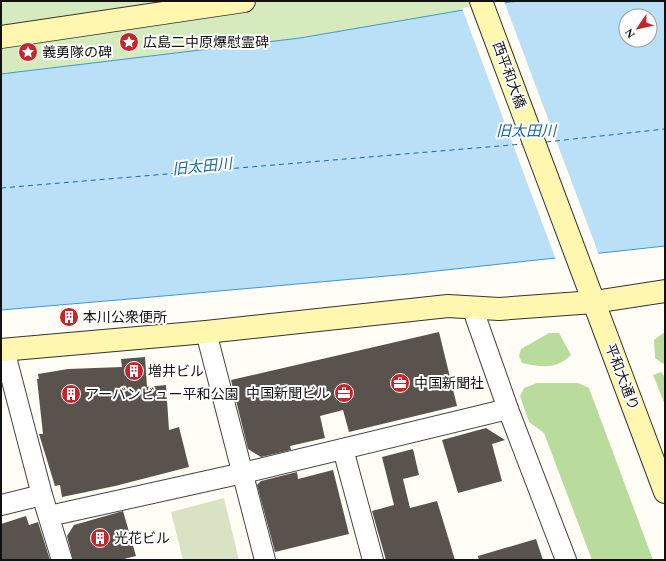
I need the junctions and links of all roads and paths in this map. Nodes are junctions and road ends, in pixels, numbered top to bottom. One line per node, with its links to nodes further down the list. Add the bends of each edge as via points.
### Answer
1 (244, 1): 3 (street)
2 (481, 1): 4 (street, 西平和大橋)
3 (1, 36)
4 (578, 261): 6 (street, 平和大通り)
5 (665, 291): 6 (street)
6 (594, 302): 7 (street, via 499,310); 13 (street, 平和大通り)
7 (472, 307): 8 (street, via 448,306); 10 (street)
8 (206, 332): 9 (street); 12 (street)
9 (3, 350): 14 (street)
10 (508, 409): 11 (street); 20 (street)
11 (343, 449): 12 (street); 19 (street)
12 (243, 473): 16 (street); 18 (street)
13 (665, 492)
14 (42, 495): 15 (street); 16 (street)
15 (1, 506)
16 (49, 516): 17 (street)
17 (62, 560)
18 (265, 560)
19 (373, 560)
20 (566, 560)

